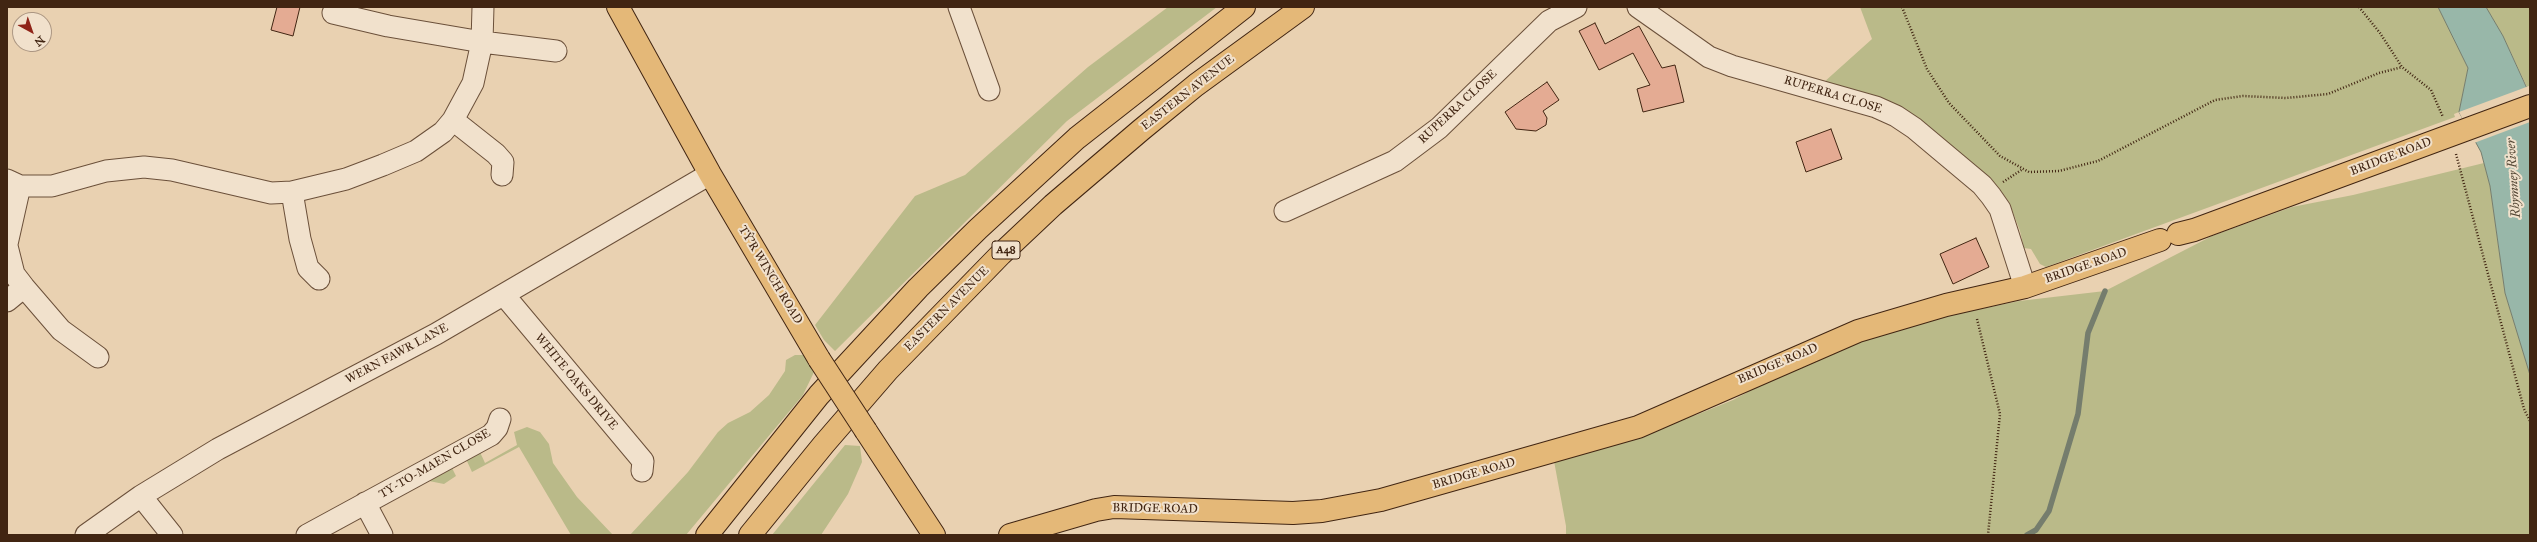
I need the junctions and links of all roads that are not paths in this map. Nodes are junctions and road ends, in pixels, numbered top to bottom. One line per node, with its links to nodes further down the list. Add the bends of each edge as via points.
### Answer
1 (484, 7): 9 (street)
2 (618, 7): 15 (main road, TŶ'R WINCH ROAD)
3 (959, 7): 11 (street)
4 (1244, 7): 34 (main road, via 1077,138 978,229 918,288 819,395)
5 (1303, 7): 35 (main road, EASTERN AVENUE / A48, via 1172,105 1087,176 1012,244 888,370)
6 (1576, 7): 18 (street, RUPERRA CLOSE, via 1549,21 1439,128 1395,161)
7 (1638, 7): 22 (street, RUPERRA CLOSE, via 1709,57 1732,66 1876,107 1914,128 1982,185 1991,196 2000,209)
8 (333, 13): 9 (street, via 388,26)
9 (482, 42): 10 (street); 13 (street, via 473,83)
10 (556, 51)
11 (989, 90)
12 (2530, 106): 22 (main road, BRIDGE ROAD, via 2194,230)
13 (453, 120): 14 (street, via 503,162); 17 (street, via 443,132 416,151 346,179)
14 (502, 174)
15 (710, 174): 23 (street, WERN FAWR LANE); 36 (main road, TŶ'R WINCH ROAD, bridge, via 819,359)
16 (14, 183): 17 (street, via 52,186 106,171 144,167 172,170 259,191); 19 (street)
17 (292, 192): 20 (street, via 308,268)
18 (1284, 211)
19 (7, 246): 21 (street, via 14,274)
20 (319, 279)
21 (24, 287): 24 (street); 25 (street, via 62,330)
22 (2025, 287): 37 (main road, BRIDGE ROAD, via 1858,331 1638,427 1381,500 1322,511 1293,513 1114,507)
23 (504, 296): 27 (street, WHITE OAKS DRIVE, via 643,462); 28 (street, WERN FAWR LANE, via 393,357 273,418)
24 (7, 301)
25 (98, 357)
26 (500, 419): 29 (street, TY-TO-MAEN CLOSE, via 497,428 491,434)
27 (642, 471)
28 (141, 496): 30 (street, WERN FAWR LANE); 31 (street)
29 (365, 503): 32 (street, TY-TO-MAEN CLOSE); 33 (street, TY-TO-MAEN CLOSE)
30 (86, 535)
31 (172, 535)
32 (307, 535)
33 (382, 535)
34 (707, 535)
35 (750, 535)
36 (934, 535)
37 (1010, 535)

